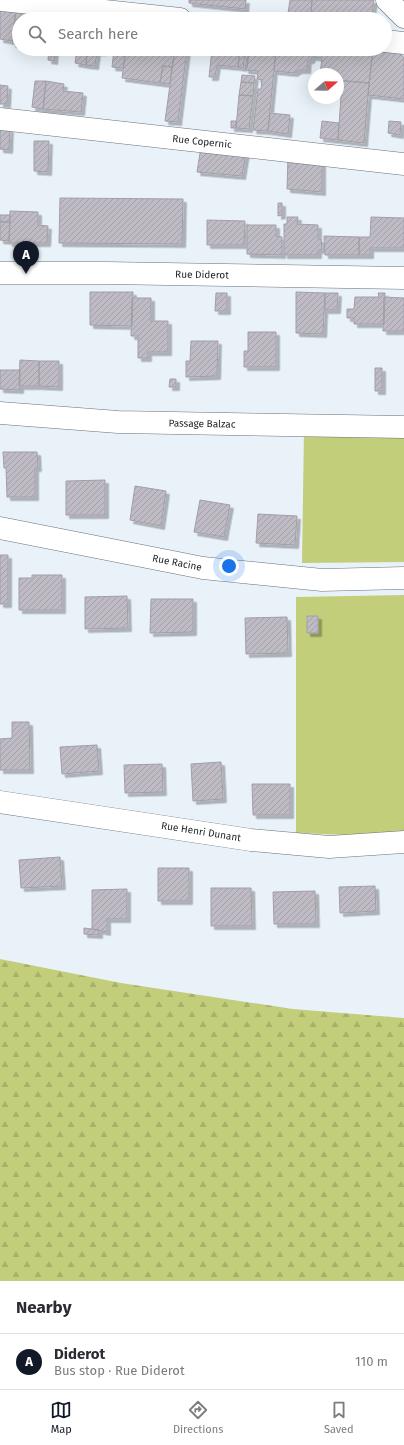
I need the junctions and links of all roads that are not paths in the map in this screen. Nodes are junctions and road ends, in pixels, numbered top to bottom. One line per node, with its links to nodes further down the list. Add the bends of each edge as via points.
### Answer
1 (2, 0): 3 (street)
2 (387, 0): 4 (street)
3 (114, 12)
4 (404, 17)
5 (392, 41): 6 (street)
6 (404, 42)
7 (0, 120): 8 (street, Rue Copernic)
8 (404, 164)
9 (0, 274): 10 (street, Rue Diderot, via 106,273)
10 (404, 278)
11 (0, 413): 12 (street, Passage Balzac, via 118,422)
12 (404, 428)
13 (0, 528): 14 (street, Rue Racine, via 203,568 322,580)
14 (404, 578)
15 (0, 802): 16 (street, Rue Henri Dunant, via 251,840 329,846)
16 (404, 842)

